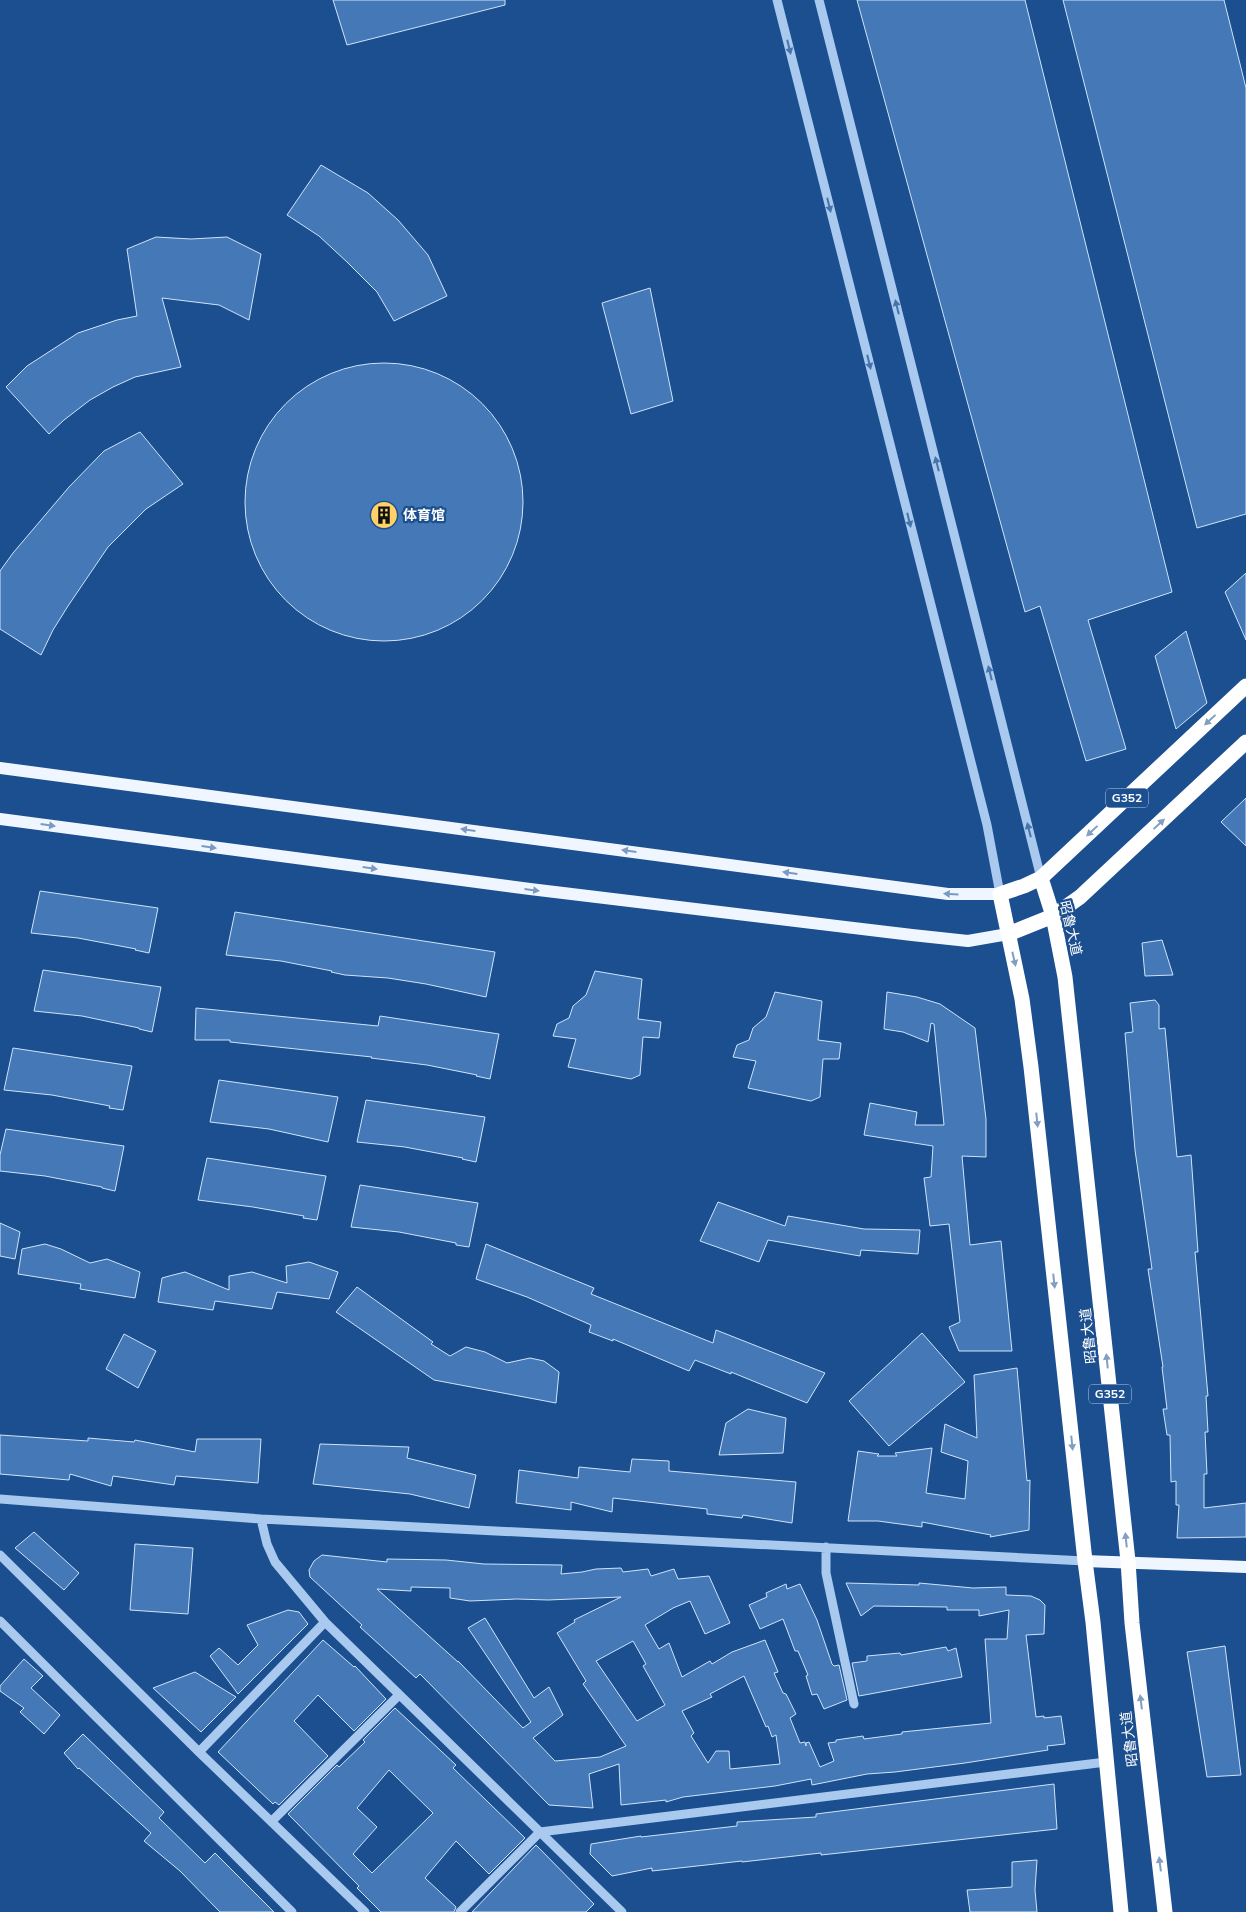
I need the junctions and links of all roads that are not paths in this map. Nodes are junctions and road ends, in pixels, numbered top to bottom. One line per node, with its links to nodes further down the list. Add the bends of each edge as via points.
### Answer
1 (778, 0): 8 (street, one-way to 8, via 987,824)
2 (819, 0): 7 (street, one-way to 2)
3 (1246, 686): 7 (highway, G352, one-way to 7)
4 (1246, 742): 9 (highway, G352, one-way to 4, via 1099,880)
5 (0, 768): 8 (main road, one-way to 5, via 948,894)
6 (0, 819): 10 (main road, one-way to 10, via 902,934 968,941)
7 (1041, 878): 8 (highway, G352); 9 (highway, 昭鲁大道 / G352)
8 (1000, 894): 10 (highway, 昭鲁大道)
9 (1053, 916): 10 (highway, G352); 16 (highway, 昭鲁大道 / G352, one-way to 9, via 1073,1040)
10 (1008, 934): 15 (highway, 昭鲁大道, one-way to 15, via 1022,999 1031,1067)
11 (0, 1499): 12 (street)
12 (261, 1518): 13 (street); 19 (street, via 275,1562)
13 (826, 1547): 15 (street); 21 (street, via 826,1573)
14 (0, 1555): 22 (street)
15 (1085, 1561): 16 (main road); 23 (highway, 昭鲁大道, via 1094,1622)
16 (1128, 1562): 17 (main road); 31 (highway, 昭鲁大道 / G352, one-way to 16, via 1132,1624)
17 (1246, 1567)
18 (0, 1621): 26 (street)
19 (325, 1622): 20 (street); 22 (street)
20 (399, 1695): 24 (street); 25 (street)
21 (854, 1704)
22 (199, 1752): 24 (street)
23 (1106, 1762): 25 (street); 30 (highway, 昭鲁大道)
24 (272, 1821): 27 (street)
25 (540, 1832): 28 (street); 29 (street)
26 (292, 1912)
27 (365, 1912)
28 (460, 1912)
29 (622, 1912)
30 (1121, 1912)
31 (1165, 1912)

